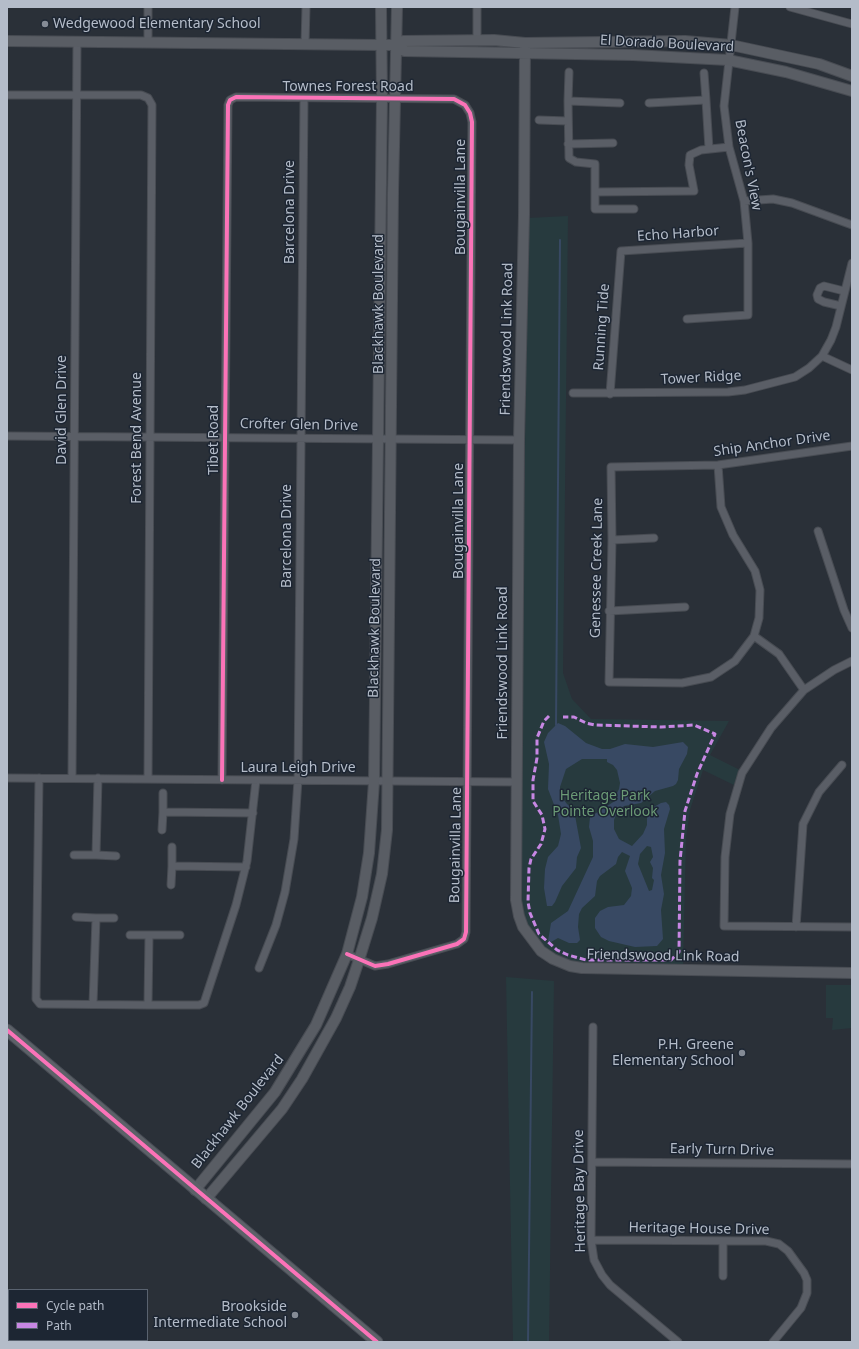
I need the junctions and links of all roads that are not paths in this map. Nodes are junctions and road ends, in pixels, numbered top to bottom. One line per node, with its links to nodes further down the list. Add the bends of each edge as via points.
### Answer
1 (148, 7): 13 (street)
2 (306, 7): 14 (street)
3 (381, 7): 15 (main road, Blackhawk Boulevard)
4 (397, 7): 16 (main road, Blackhawk Boulevard)
5 (477, 7): 10 (street)
6 (735, 7): 17 (street, Beacon's View)
7 (790, 7): 8 (street)
8 (852, 24)
9 (7, 41): 11 (main road)
10 (477, 41): 12 (main road); 16 (main road, via 403,40)
11 (77, 42): 13 (main road); 24 (street, David Glen Drive)
12 (525, 42): 17 (main road, El Dorado Boulevard, via 685,41); 18 (main road, Friendswood Link Road)
13 (148, 43): 14 (main road)
14 (305, 44): 15 (main road)
15 (380, 45): 16 (main road); 27 (main road, Blackhawk Boulevard)
16 (399, 45): 18 (main road, via 404,51); 28 (main road, Blackhawk Boulevard)
17 (731, 45): 19 (street, Beacon's View); 22 (main road, El Dorado Boulevard, via 819,64)
18 (524, 54): 19 (main road, El Dorado Boulevard, via 633,54); 69 (main road, Friendswood Link Road, via 524,215)
19 (728, 60): 23 (main road, El Dorado Boulevard, via 786,72); 39 (street, Beacon's View, via 724,106)
20 (569, 72): 31 (street)
21 (704, 73): 30 (street)
22 (851, 75): 23 (main road)
23 (849, 90)
24 (77, 94): 25 (street); 62 (street, Forest Bend Avenue, via 141,95 148,98 152,105); 63 (street, David Glen Drive)
25 (7, 95)
26 (304, 98): 27 (street, Townes Forest Road); 29 (street, Townes Forest Road, via 236,97); 65 (street, Barcelona Drive)
27 (382, 98): 28 (street, Townes Forest Road); 41 (main road, Blackhawk Boulevard)
28 (395, 98): 34 (street, Townes Forest Road, via 454,98); 43 (main road, Blackhawk Boulevard)
29 (230, 100): 64 (street, Tibet Road)
30 (706, 100): 33 (street); 40 (street)
31 (568, 101): 32 (street); 36 (street)
32 (620, 103)
33 (648, 103)
34 (465, 105): 68 (street, Bougainvilla Lane, via 472,122)
35 (539, 120): 36 (street)
36 (568, 121): 37 (street)
37 (568, 144): 38 (street); 42 (street, via 569,158 576,162 595,164)
38 (612, 144)
39 (729, 146): 40 (street); 44 (street, Beacon's View)
40 (709, 149): 42 (street, via 690,155 689,165 694,191)
41 (380, 192): 43 (main road); 50 (main road, Blackhawk Boulevard)
42 (595, 192): 45 (street, via 595,209)
43 (393, 193): 51 (main road, Blackhawk Boulevard)
44 (744, 201): 46 (street, via 773,199 792,203); 47 (street, Beacon's View)
45 (634, 209)
46 (852, 225)
47 (748, 243): 48 (street, Echo Harbor, via 621,251); 54 (street, Beacon's View, via 748,315)
48 (620, 262): 60 (street, Running Tide)
49 (852, 263): 52 (street)
50 (379, 270): 51 (main road); 55 (main road, Blackhawk Boulevard)
51 (393, 271): 56 (main road, Blackhawk Boulevard)
52 (844, 291): 53 (street); 53 (street, via 824,286 817,295 818,299 824,302)
53 (841, 306): 57 (street, via 836,327)
54 (687, 318)
55 (378, 350): 56 (main road); 66 (main road, Blackhawk Boulevard)
56 (392, 350): 67 (main road, Blackhawk Boulevard)
57 (822, 356): 58 (street); 60 (street, Tower Ridge, via 795,377 745,390)
58 (852, 370)
59 (574, 393): 60 (street, Tower Ridge)
60 (610, 394)
61 (7, 436): 63 (street, Crofter Glen Drive)
62 (150, 436): 63 (street, Crofter Glen Drive); 64 (street, Crofter Glen Drive); 91 (street, Forest Bend Avenue)
63 (75, 437): 89 (street, David Glen Drive)
64 (225, 437): 65 (street, Crofter Glen Drive); 92 (street, Tibet Road)
65 (301, 437): 66 (street, Crofter Glen Drive); 94 (street, Barcelona Drive)
66 (378, 439): 67 (street, Crofter Glen Drive); 76 (main road, Blackhawk Boulevard)
67 (392, 439): 68 (street, Crofter Glen Drive); 77 (main road, Blackhawk Boulevard)
68 (470, 439): 69 (street, Crofter Glen Drive); 98 (street, Bougainvilla Lane)
69 (518, 440): 97 (main road, Friendswood Link Road)
70 (852, 446): 71 (street, Ship Anchor Drive)
71 (718, 466): 72 (street, Ship Anchor Drive); 83 (street, via 721,507 733,535 755,571 760,590 759,618)
72 (624, 468): 75 (street, Genessee Creek Lane, via 611,468)
73 (818, 531): 82 (street)
74 (654, 538): 75 (street)
75 (612, 540): 79 (street, Genessee Creek Lane)
76 (376, 544): 77 (main road); 80 (main road, Blackhawk Boulevard)
77 (390, 544): 81 (main road, Blackhawk Boulevard)
78 (685, 608): 79 (street)
79 (609, 612): 83 (street, Genessee Creek Lane, via 609,682 682,683 711,677 735,662)
80 (375, 624): 81 (main road); 96 (main road, Blackhawk Boulevard)
81 (390, 624): 95 (main road, Blackhawk Boulevard)
82 (852, 628)
83 (754, 636): 85 (street, via 779,654)
84 (852, 661): 85 (street)
85 (804, 690): 113 (street, via 772,728 742,773 729,822 724,857 724,926)
86 (842, 765): 113 (street, via 819,792 803,824)
87 (7, 778): 88 (street, Laura Leigh Drive)
88 (39, 778): 89 (street, Laura Leigh Drive); 122 (street, via 36,999 40,1004)
89 (72, 778): 90 (street, Laura Leigh Drive)
90 (98, 778): 91 (street, Laura Leigh Drive); 105 (street)
91 (148, 779): 92 (street, Laura Leigh Drive)
92 (222, 780): 93 (street, Laura Leigh Drive)
93 (256, 780): 94 (street, Laura Leigh Drive); 101 (street)
94 (298, 780): 96 (street, Laura Leigh Drive); 120 (street, Barcelona Drive, via 294,839 285,892 276,925)
95 (388, 781): 96 (street, Laura Leigh Drive); 98 (street, Laura Leigh Drive); 119 (main road, Blackhawk Boulevard, via 387,830 382,874)
96 (374, 782): 118 (main road, Blackhawk Boulevard, via 369,853 362,897)
97 (516, 782): 98 (street, Laura Leigh Drive); 121 (main road, Friendswood Link Road, via 516,900 523,927 531,940 553,959 570,966 593,970)
98 (468, 783): 119 (street, Bougainvilla Lane, via 464,939 452,946 388,964 375,966)
99 (163, 793): 100 (street)
100 (162, 812): 101 (street); 102 (street)
101 (253, 812): 108 (street)
102 (162, 830)
103 (172, 847): 107 (street)
104 (74, 855): 105 (street)
105 (96, 855): 106 (street)
106 (116, 856)
107 (172, 866): 108 (street); 109 (street)
108 (246, 867): 123 (street, via 204,1003)
109 (171, 884)
110 (76, 917): 111 (street)
111 (96, 918): 112 (street); 122 (street)
112 (114, 918)
113 (796, 927): 114 (street)
114 (852, 927)
115 (130, 935): 116 (street)
116 (149, 935): 117 (street); 123 (street)
117 (180, 935)
118 (348, 954): 119 (street); 126 (main road, Blackhawk Boulevard)
119 (359, 960): 127 (main road, Blackhawk Boulevard, via 350,987)
120 (259, 968)
121 (852, 973)
122 (93, 1004): 123 (street)
123 (148, 1005)
124 (593, 1027): 130 (street, Heritage Bay Drive)
125 (7, 1030): 132 (main road)
126 (304, 1046): 127 (main road); 128 (main road, Blackhawk Boulevard, via 275,1092)
127 (317, 1054): 129 (main road, Blackhawk Boulevard, via 282,1110)
128 (241, 1135): 129 (main road); 132 (main road, Blackhawk Boulevard)
129 (253, 1146): 133 (main road, Blackhawk Boulevard)
130 (592, 1162): 131 (street, Early Turn Drive); 134 (street, Heritage Bay Drive)
131 (852, 1164)
132 (195, 1190): 133 (main road)
133 (206, 1199): 137 (main road)
134 (591, 1240): 135 (street, Heritage House Drive); 138 (street, Heritage Bay Drive, via 594,1260 602,1276)
135 (723, 1241): 136 (street); 139 (street, Heritage House Drive, via 773,1242 788,1251 804,1273 807,1293 801,1308)
136 (723, 1276)
137 (377, 1342)
138 (678, 1342)
139 (774, 1342)

